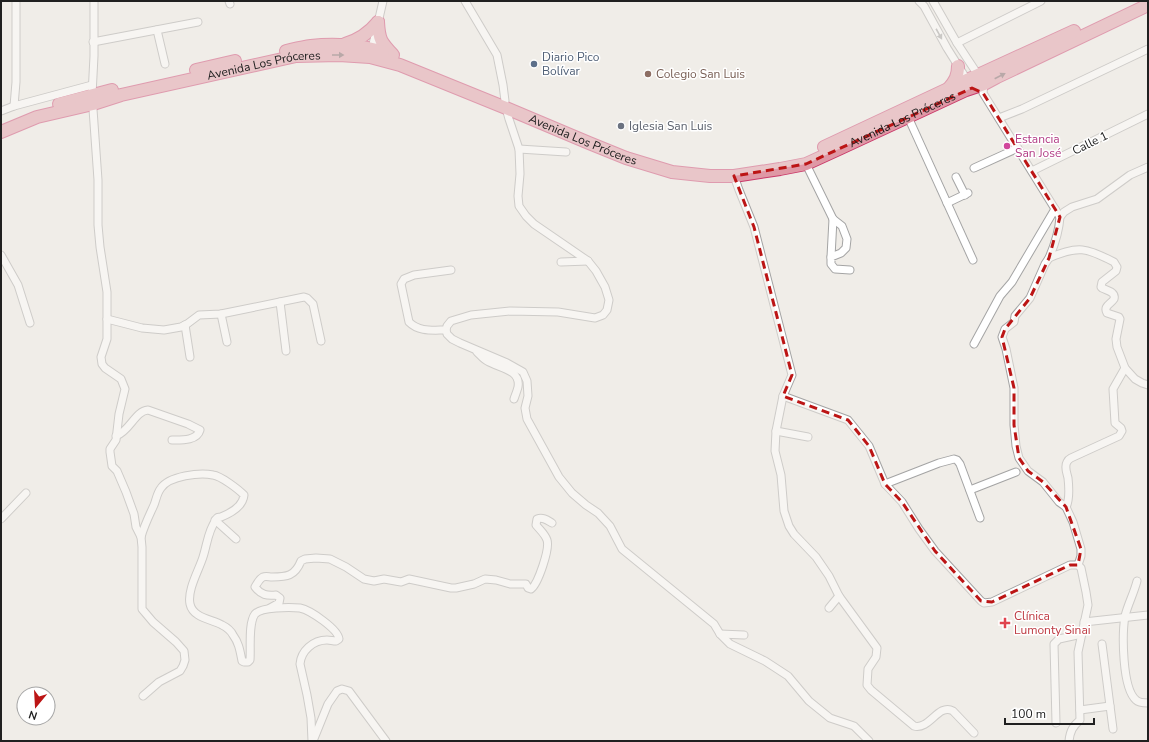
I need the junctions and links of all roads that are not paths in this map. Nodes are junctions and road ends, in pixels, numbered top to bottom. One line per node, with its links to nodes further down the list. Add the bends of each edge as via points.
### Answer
1 (16, 1): 25 (street)
2 (94, 1): 13 (street)
3 (383, 1): 11 (street)
4 (465, 1): 24 (street, via 497,56)
5 (919, 1): 20 (street, one-way to 20)
6 (933, 1): 14 (street)
7 (1041, 1): 14 (street)
8 (1140, 1): 21 (highway, Avenida Los Próceres, via 1030,51)
9 (1148, 5): 21 (highway, Avenida Los Próceres, one-way to 9, via 997,77)
10 (198, 22): 12 (street)
11 (378, 22): 15 (highway, via 363,37); 17 (street); 18 (highway, via 380,40)
12 (157, 30): 13 (street); 19 (street)
13 (93, 42): 23 (street)
14 (957, 43): 21 (street)
15 (343, 45): 17 (highway, Avenida Los Próceres); 23 (highway, Avenida Los Próceres, via 311,46 216,65)
16 (1148, 49): 29 (street)
17 (371, 53): 18 (highway, Avenida Los Próceres); 23 (highway, Avenida Los Próceres, one-way to 17, via 121,95 296,56); 24 (highway, Avenida Los Próceres)
18 (392, 55): 24 (highway, Avenida Los Próceres)
19 (165, 64)
20 (958, 66): 21 (street); 22 (highway, via 957,76)
21 (977, 84): 22 (highway, Avenida Los Próceres); 28 (highway, Avenida Los Próceres); 29 (street)
22 (948, 89): 24 (highway, Avenida Los Próceres, via 803,156 734,170 693,169 648,160)
23 (92, 95): 25 (street); 30 (highway, Avenida Los Próceres); 31 (highway, Avenida Los Próceres); 55 (street, via 98,180 98,225 107,292)
24 (506, 105): 33 (street); 39 (highway, Avenida Los Próceres, via 626,158 672,172)
25 (14, 106): 26 (street)
26 (1, 111)
27 (1148, 114): 38 (street, Calle 1)
28 (908, 117): 35 (highway, Avenida Los Próceres); 41 (street)
29 (999, 118): 32 (street)
30 (1, 125)
31 (1, 132)
32 (1018, 148): 37 (street); 38 (street)
33 (519, 149): 34 (street); 49 (street, via 519,206 534,224)
34 (566, 152)
35 (806, 164): 39 (highway, Avenida Los Próceres); 44 (street)
36 (1148, 167): 43 (street, via 1130,175 1097,199 1072,207)
37 (974, 168)
38 (1032, 171): 42 (street)
39 (734, 176): 67 (street, via 754,227 792,374)
40 (956, 177): 41 (street, via 966,194)
41 (947, 202): 48 (street)
42 (1055, 209): 43 (street); 61 (street, via 1012,282 1000,296)
43 (1060, 217): 47 (street, via 1055,244)
44 (833, 219): 46 (street); 46 (street, via 842,226 847,239 846,248)
45 (1, 255): 56 (street, via 18,285)
46 (831, 258): 52 (street, via 830,264 835,269)
47 (1049, 258): 65 (street, via 1071,250 1086,250 1114,262 1116,271 1100,285 1115,295 1106,310 1120,319 1116,339); 77 (street, via 1030,298 1014,322 1005,329 1002,337 1014,388 1014,426 1019,458 1028,471 1048,486 1059,502)
48 (973, 260)
49 (588, 261): 50 (street); 58 (street, via 605,287 609,300 603,315 595,318 558,312 510,311 471,315 451,321)
50 (562, 262)
51 (451, 270): 58 (street, via 414,275 404,279 401,284 409,322 421,330)
52 (850, 270)
53 (280, 302): 54 (street); 59 (street, via 304,297 311,300); 63 (street)
54 (221, 314): 57 (street, via 199,315); 60 (street)
55 (107, 319): 57 (street, via 142,328 164,330); 70 (street, via 102,364 121,379 125,390)
56 (30, 323)
57 (184, 325): 64 (street)
58 (446, 330): 62 (street, via 452,339)
59 (321, 341)
60 (227, 342)
61 (974, 344)
62 (474, 349): 68 (street, via 483,359 514,375 518,387); 92 (street, via 523,372 527,381 527,419 559,477 572,493 610,526 622,549 714,624)
63 (286, 351)
64 (190, 357)
65 (1125, 368): 66 (street, via 1135,378); 77 (street, via 1113,389 1115,423 1122,432 1119,436 1067,461 1069,493)
66 (1148, 385)
67 (783, 396): 69 (street); 74 (street, via 848,420 869,446)
68 (514, 399)
69 (776, 431): 71 (street); 86 (street, via 775,451 781,475 784,511 789,526 816,557)
70 (116, 436): 72 (street, via 145,410 200,430 194,438); 82 (street, via 110,450 112,465 126,492)
71 (808, 437)
72 (172, 440)
73 (1016, 472): 75 (street)
74 (885, 484): 75 (street, via 954,459 960,464); 84 (street, via 902,502 935,550 984,603 992,602 1070,565)
75 (970, 490): 78 (street)
76 (26, 493): 79 (street)
77 (1066, 507): 84 (street, via 1081,549)
78 (980, 518)
79 (1, 519)
80 (215, 520): 82 (street, via 236,509 244,500 244,495 214,475 177,477 161,488); 83 (street); 87 (street, via 189,596 193,611 201,617 223,625 234,635 242,661 248,662 253,619 256,614)
81 (552, 523): 87 (street, via 540,518 536,522 547,539 548,549 541,572 531,589 526,584 485,579 456,588 409,579 401,582 384,579 374,581 364,579 334,560 316,558 301,561 296,572 290,575 265,576 260,579 256,589 262,594 276,595 280,598 279,602)
82 (141, 537): 96 (street, via 142,608 184,651 185,660 180,671 159,682)
83 (236, 539)
84 (1078, 565): 91 (street, via 1081,568 1088,605)
85 (1137, 581): 90 (street)
86 (839, 596): 88 (street); 102 (street, via 877,648 876,657 868,669 867,685 871,690 914,726 923,726 937,714 949,709)
87 (269, 608): 103 (street, via 300,608 326,623 339,637 336,641 326,640 313,644 303,653 300,661)
88 (829, 608)
89 (1148, 615): 90 (street)
90 (1125, 617): 91 (street); 97 (street, via 1123,636 1128,680 1136,700)
91 (1084, 622): 93 (street)
92 (720, 634): 94 (street); 105 (street, via 730,644 765,661 788,676 809,701 830,718 854,726)
93 (1082, 634): 99 (street, via 1078,652); 100 (street, via 1059,640 1054,644)
94 (744, 635)
95 (1102, 644): 98 (street)
96 (142, 696)
97 (1148, 703)
98 (1110, 706): 99 (street); 101 (street)
99 (1080, 710): 106 (street, via 1080,720 1073,726)
100 (1056, 723)
101 (1113, 729)
102 (974, 733)
103 (313, 741): 104 (street, via 328,704 337,691 342,689 349,691)
104 (386, 741)
105 (869, 741)
106 (1069, 741)

